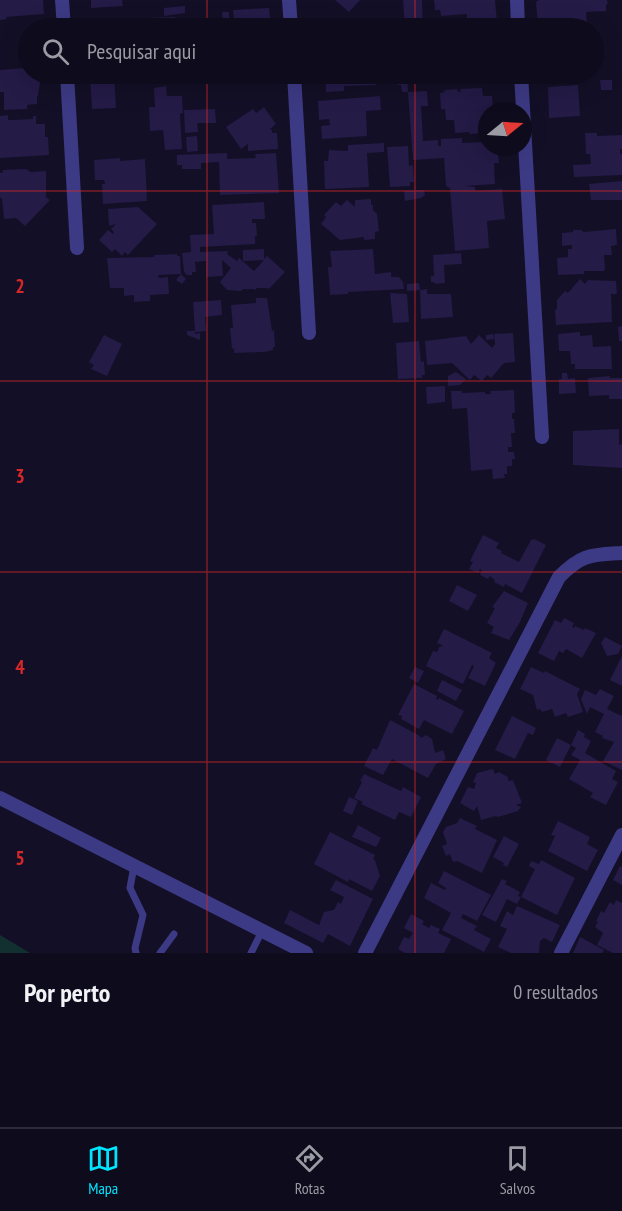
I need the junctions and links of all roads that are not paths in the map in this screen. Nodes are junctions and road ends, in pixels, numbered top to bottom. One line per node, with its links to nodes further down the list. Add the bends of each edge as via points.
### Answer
1 (62, 0): 4 (street)
2 (289, 0): 5 (street)
3 (517, 0): 6 (street)
4 (63, 18)
5 (290, 18)
6 (518, 18)
7 (68, 84): 10 (street)
8 (295, 84): 11 (street)
9 (522, 84): 12 (street)
10 (77, 248)
11 (309, 333)
12 (542, 437)
13 (622, 553): 23 (street, via 593,555 574,562 559,578)
14 (0, 798): 16 (street)
15 (622, 835): 24 (street)
16 (134, 866): 17 (street); 19 (lane, via 130,888 143,915)
17 (262, 931): 21 (lane); 22 (street)
18 (174, 934): 20 (lane)
19 (136, 953)
20 (160, 953)
21 (251, 953)
22 (306, 953)
23 (365, 953)
24 (561, 953)

